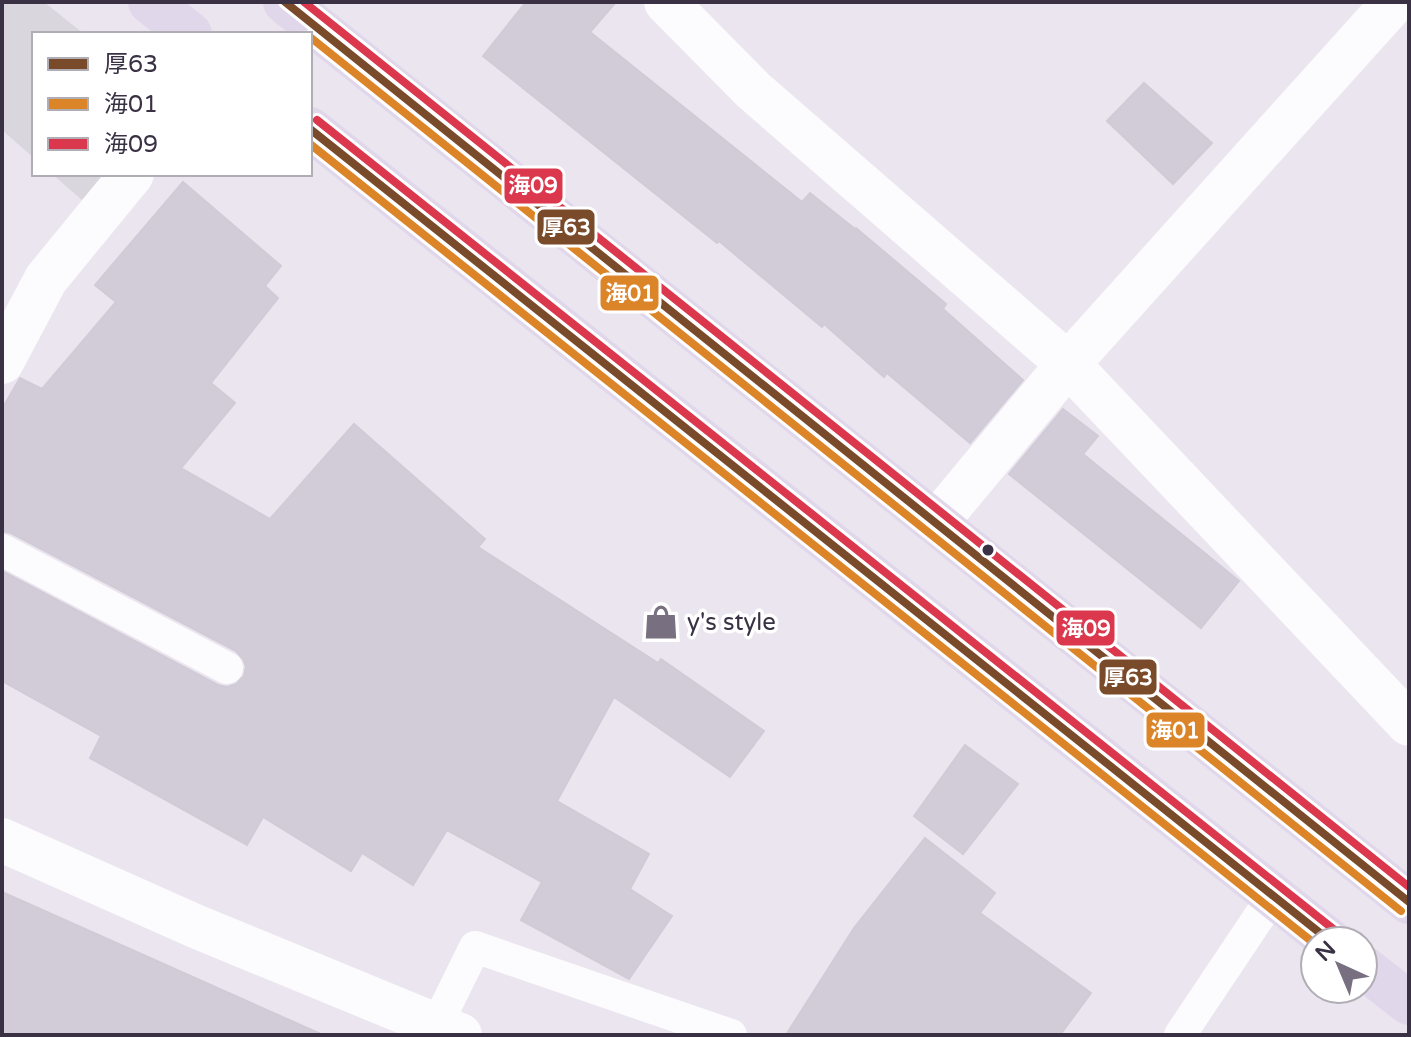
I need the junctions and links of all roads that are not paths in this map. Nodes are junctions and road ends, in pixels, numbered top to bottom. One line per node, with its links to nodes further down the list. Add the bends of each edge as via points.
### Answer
1 (150, 2): 5 (highway)
2 (285, 2): 10 (highway)
3 (666, 2): 9 (street, via 753,90)
4 (1394, 2): 9 (street)
5 (188, 32)
6 (312, 131): 15 (highway)
7 (130, 176): 8 (street, via 46,279)
8 (2, 362)
9 (1068, 364): 10 (street); 13 (street)
10 (936, 523): 16 (highway)
11 (2, 550): 12 (lane)
12 (227, 668)
13 (1409, 724)
14 (2, 840): 20 (street)
15 (1273, 896): 17 (highway); 22 (lane)
16 (1409, 902)
17 (1310, 925)
18 (1379, 980): 19 (highway)
19 (1409, 1003)
20 (448, 1029): 21 (lane, via 475,947)
21 (731, 1035)
22 (1180, 1035)

